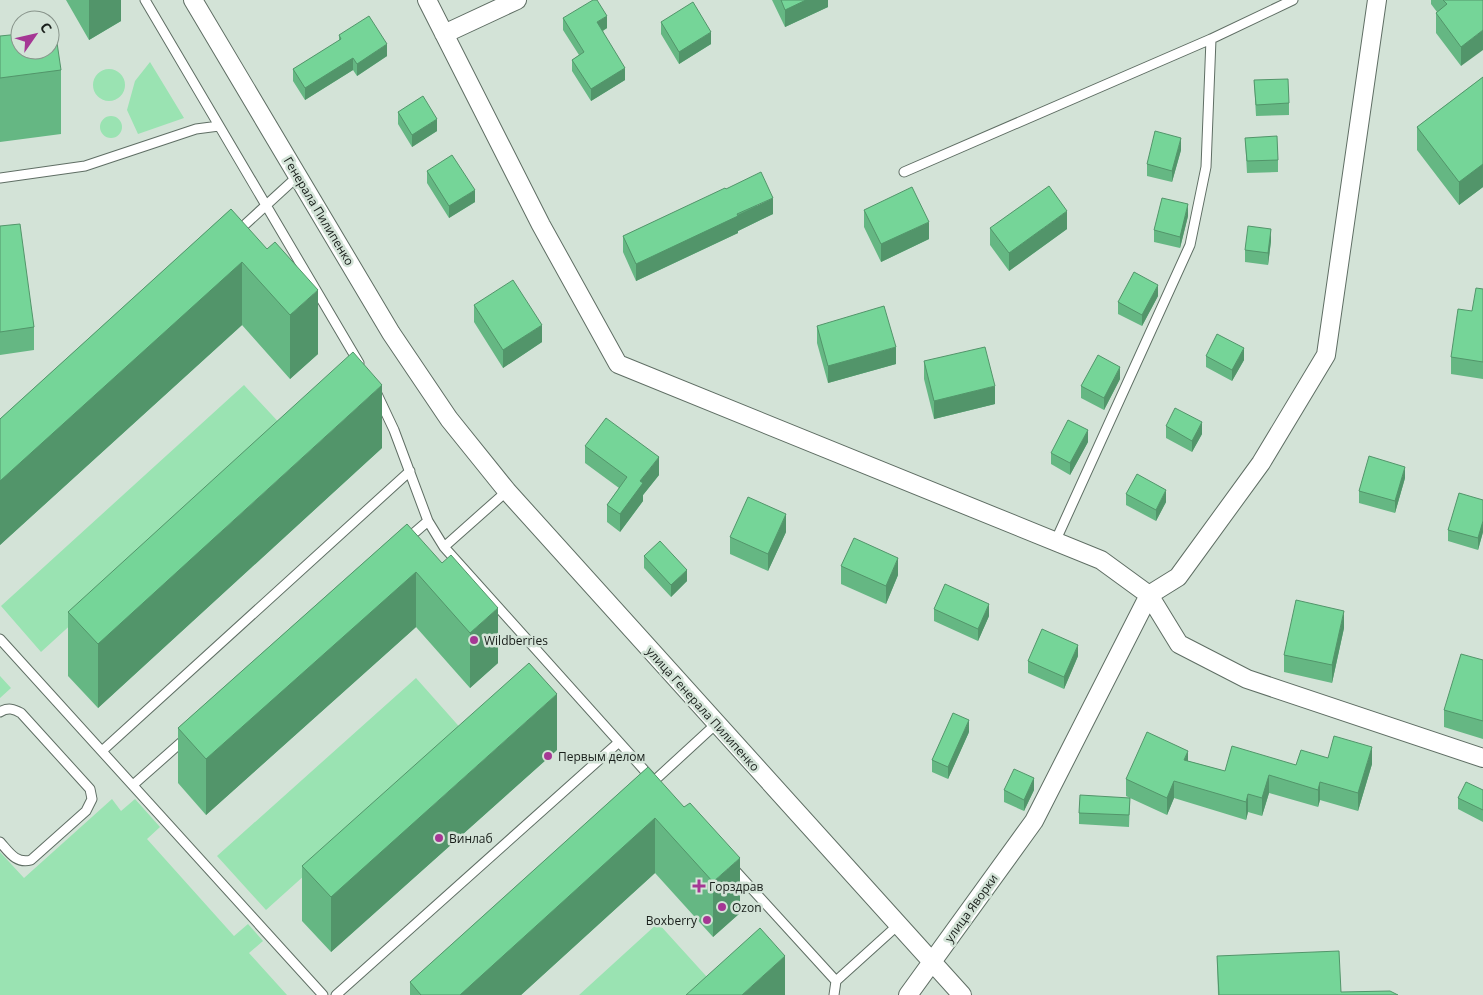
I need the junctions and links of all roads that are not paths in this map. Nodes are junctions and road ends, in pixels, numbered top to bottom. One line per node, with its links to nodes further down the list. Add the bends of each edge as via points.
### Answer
1 (144, 0): 9 (lane)
2 (193, 0): 11 (street, Генерала Пилипенко)
3 (426, 0): 7 (street)
4 (517, 0): 7 (street)
5 (1293, 0): 8 (lane)
6 (1378, 0): 24 (street, via 1326,355 1262,463 1178,577)
7 (444, 34): 21 (street, via 541,225 618,364)
8 (1212, 39): 10 (lane); 21 (lane, via 1206,167 1190,245)
9 (219, 126): 12 (lane, via 196,129 85,166); 13 (lane)
10 (904, 172)
11 (298, 176): 13 (lane); 17 (street, Генерала Пилипенко, via 391,333)
12 (0, 178)
13 (266, 206): 14 (lane); 15 (lane)
14 (230, 238)
15 (363, 369)
16 (372, 386): 18 (lane, via 383,404)
17 (449, 419): 19 (street, улица Генерала Пилипенко)
18 (410, 471): 20 (lane); 30 (lane)
19 (507, 490): 22 (lane); 27 (street, улица Генерала Пилипенко)
20 (428, 521): 22 (lane); 23 (lane)
21 (1055, 542): 24 (street, via 1100,560)
22 (444, 547): 29 (lane)
23 (398, 548)
24 (1149, 595): 31 (street, via 1179,644 1247,679); 38 (street, улица Яворки, via 1034,821)
25 (0, 639): 30 (lane)
26 (0, 712): 35 (lane, via 9,708 21,713 90,789 92,799 86,811 31,860 25,862 14,858)
27 (716, 724): 32 (lane); 37 (street, улица Генерала Пилипенко)
28 (192, 733): 33 (lane)
29 (619, 742): 32 (lane); 41 (lane)
30 (102, 751): 33 (lane)
31 (1483, 758)
32 (657, 784): 34 (lane)
33 (133, 785): 40 (lane)
34 (646, 787)
35 (0, 842)
36 (724, 858): 39 (lane)
37 (898, 925): 38 (street, улица Генерала Пилипенко); 39 (lane)
38 (932, 962): 43 (street, улица Яворки); 44 (street, улица Генерала Пилипенко)
39 (836, 981): 42 (lane)
40 (323, 995)
41 (336, 995)
42 (834, 995)
43 (908, 995)
44 (962, 995)

